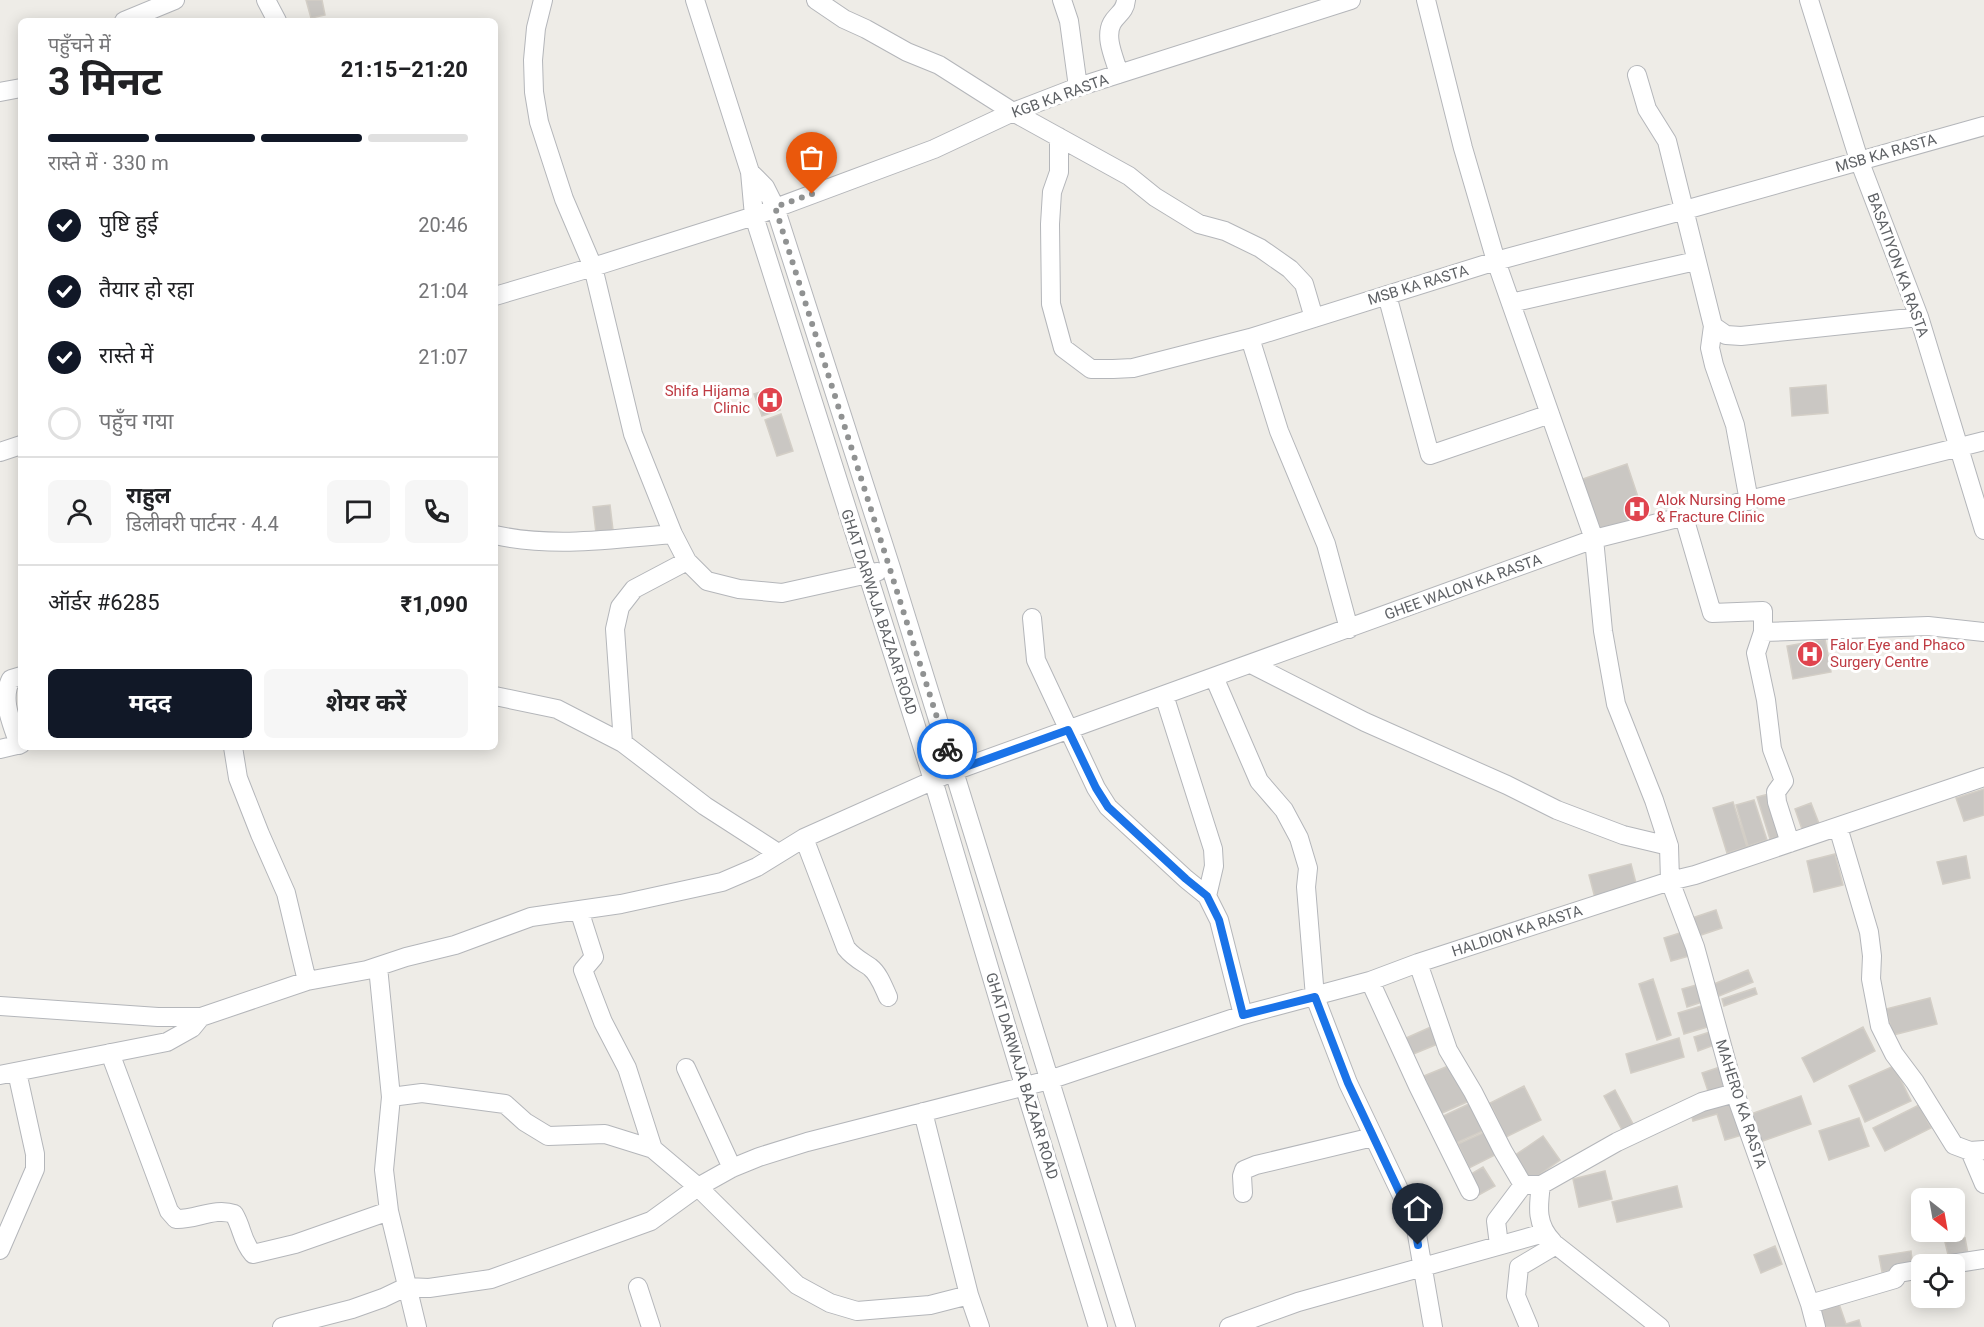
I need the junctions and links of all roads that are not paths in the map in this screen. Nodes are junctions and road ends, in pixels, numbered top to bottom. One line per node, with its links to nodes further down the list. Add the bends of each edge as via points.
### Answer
1 (175, 0): 11 (street)
2 (266, 0): 12 (street)
3 (543, 0): 28 (street, via 533,60 539,122 564,199)
4 (695, 0): 22 (street, GHAT DARWAJA BAZAAR ROAD)
5 (816, 0): 18 (street, via 844,20 939,64)
6 (1062, 0): 15 (street, via 1069,21)
7 (1126, 0): 13 (street, via 1109,32)
8 (1351, 0): 13 (street, KGB KA RASTA)
9 (1426, 0): 26 (street, MAHERO KA RASTA)
10 (1809, 0): 21 (street, BASATIYON KA RASTA)
11 (131, 18)
12 (275, 18)
13 (1119, 74): 15 (street, KGB KA RASTA)
14 (1637, 75): 24 (street, via 1647,109 1667,141)
15 (1078, 87): 18 (street, KGB KA RASTA)
16 (18, 89): 17 (street)
17 (0, 92)
18 (1013, 112): 20 (street); 23 (street, KGB KA RASTA, via 934,149)
19 (1984, 126): 21 (street, MSB KA RASTA)
20 (1059, 137): 33 (street, via 1129,176 1199,224 1225,231 1260,248 1290,269 1304,284); 35 (street, MSB KA RASTA, via 1059,172 1052,192 1050,224 1051,304 1063,348 1091,369 1133,368)
21 (1859, 160): 24 (street, MSB KA RASTA); 32 (street, BASATIYON KA RASTA)
22 (750, 172): 23 (street, via 765,187); 25 (street, GHAT DARWAJA BAZAAR ROAD)
23 (775, 207): 25 (street, KGB KA RASTA); 48 (street)
24 (1685, 210): 26 (street, MSB KA RASTA); 27 (street)
25 (754, 216): 28 (street, KGB KA RASTA); 49 (street, GHAT DARWAJA BAZAAR ROAD)
26 (1496, 261): 30 (street, MSB KA RASTA); 31 (street, MAHERO KA RASTA)
27 (1696, 261): 31 (street); 34 (street)
28 (593, 267): 29 (street, KGB KA RASTA); 44 (street, via 633,434)
29 (498, 295)
30 (1387, 295): 33 (street, MSB KA RASTA); 36 (street, via 1430,455)
31 (1511, 303): 36 (street, MAHERO KA RASTA)
32 (1919, 317): 34 (street, via 1741,336 1726,335); 39 (street, BASATIYON KA RASTA)
33 (1314, 318): 35 (street, MSB KA RASTA)
34 (1713, 326): 41 (street, via 1710,348 1735,425)
35 (1250, 338): 51 (street, via 1279,432 1326,544)
36 (1550, 414): 46 (street, MAHERO KA RASTA)
37 (1984, 441): 39 (street, GHEE WALON KA RASTA)
38 (18, 446): 40 (street)
39 (1960, 448): 41 (street, GHEE WALON KA RASTA); 43 (street, BASATIYON KA RASTA)
40 (0, 452)
41 (1749, 501): 42 (street, GHEE WALON KA RASTA)
42 (1683, 517): 46 (street, GHEE WALON KA RASTA); 52 (street, via 1712,613 1763,611)
43 (1984, 530)
44 (673, 534): 45 (street, via 567,543); 47 (street)
45 (498, 536)
46 (1594, 539): 51 (street, GHEE WALON KA RASTA); 71 (street, MAHERO KA RASTA, via 1603,631 1616,704)
47 (687, 561): 49 (street, via 707,581 782,593); 61 (street, via 634,589 620,606 615,629)
48 (891, 568): 49 (street); 65 (street)
49 (867, 574): 67 (street, GHAT DARWAJA BAZAAR ROAD)
50 (1032, 618): 59 (street, via 1036,660)
51 (1349, 629): 54 (street, GHEE WALON KA RASTA)
52 (1763, 632): 53 (street, via 1928,626); 70 (street, via 1756,653 1772,749 1784,781 1776,792 1777,802)
53 (1984, 632)
54 (1251, 664): 56 (street, GHEE WALON KA RASTA); 71 (street, via 1365,722 1557,810 1623,835)
55 (18, 677): 60 (street, via 11,679 5,690)
56 (1214, 677): 57 (street, GHEE WALON KA RASTA); 81 (street, via 1259,781 1284,810 1299,838 1308,868 1306,887)
57 (1164, 695): 59 (street, GHEE WALON KA RASTA); 74 (street, via 1213,849 1214,866)
58 (498, 697): 61 (street, via 557,709)
59 (1068, 730): 65 (street, GHEE WALON KA RASTA); 74 (street, via 1108,807)
60 (18, 739)
61 (623, 743): 72 (street, via 705,806)
62 (18, 745): 63 (street)
63 (0, 749)
64 (233, 750): 78 (street, via 238,778 286,892)
65 (954, 771): 67 (street, GHEE WALON KA RASTA); 88 (street)
66 (1984, 777): 68 (street, HALDION KA RASTA)
67 (933, 780): 69 (street, GHEE WALON KA RASTA); 89 (street, GHAT DARWAJA BAZAAR ROAD)
68 (1838, 827): 70 (street, HALDION KA RASTA); 95 (street, via 1869,932 1871,979 1880,1026 1954,1145)
69 (804, 838): 72 (street, GHEE WALON KA RASTA); 80 (street, via 846,948 878,976)
70 (1791, 843): 73 (street, HALDION KA RASTA)
71 (1669, 846): 73 (street, MAHERO KA RASTA)
72 (778, 853): 75 (street, GHEE WALON KA RASTA, via 722,882)
73 (1670, 881): 76 (street, HALDION KA RASTA); 90 (street, MAHERO KA RASTA, via 1695,947)
74 (1207, 896): 83 (street, via 1219,920)
75 (579, 910): 77 (street, GHEE WALON KA RASTA, via 531,917 455,945); 94 (street, via 594,957 583,970 603,1022 627,1068)
76 (1418, 963): 79 (street, HALDION KA RASTA); 98 (street, via 1448,1050 1503,1151)
77 (378, 967): 78 (street, GHEE WALON KA RASTA); 91 (street)
78 (307, 981): 84 (street, GHEE WALON KA RASTA)
79 (1370, 981): 81 (street, HALDION KA RASTA); 100 (street)
80 (888, 997)
81 (1315, 997): 83 (street, HALDION KA RASTA); 93 (street)
82 (1, 1004): 84 (street)
83 (1243, 1015): 88 (street, HALDION KA RASTA)
84 (201, 1017): 85 (street, via 192,1028 167,1042)
85 (110, 1053): 87 (street); 102 (street, via 169,1211 176,1219 218,1212 234,1214 244,1244 254,1254)
86 (686, 1068): 96 (street)
87 (9, 1074): 105 (street, via 35,1154 35,1169)
88 (1049, 1080): 89 (street, HALDION KA RASTA); 119 (street)
89 (1024, 1085): 92 (street, HALDION KA RASTA); 118 (street, GHAT DARWAJA BAZAAR ROAD)
90 (1734, 1093): 98 (street, via 1702,1102); 113 (street, MAHERO KA RASTA)
91 (391, 1097): 94 (street, via 422,1093 505,1104 548,1136 605,1134); 102 (street, via 384,1170)
92 (923, 1112): 96 (street, HALDION KA RASTA, via 807,1142); 112 (street)
93 (1373, 1137): 101 (street, via 1244,1170); 108 (street, via 1414,1223)
94 (653, 1149): 99 (street)
95 (1977, 1151): 97 (street)
96 (732, 1168): 99 (street, HALDION KA RASTA)
97 (1984, 1184)
98 (1532, 1185): 103 (street, via 1538,1213); 104 (street, via 1496,1221)
99 (698, 1187): 110 (street, HALDION KA RASTA, via 651,1221 491,1279 429,1288); 112 (street, via 797,1285 830,1303 857,1311 930,1305)
100 (1470, 1191)
101 (1243, 1193)
102 (389, 1211): 110 (street)
103 (1550, 1239): 104 (street); 122 (street, via 1519,1267 1516,1296); 123 (street)
104 (1499, 1245): 108 (street)
105 (0, 1250)
106 (1984, 1259): 107 (street)
107 (1965, 1262)
108 (1421, 1267): 120 (street, via 1298,1302); 121 (street)
109 (1911, 1271): 113 (street)
110 (406, 1287): 114 (street, via 352,1309); 115 (street)
111 (638, 1287): 116 (street)
112 (969, 1295): 117 (street)
113 (1810, 1304): 124 (street, MAHERO KA RASTA)
114 (282, 1327)
115 (417, 1327)
116 (651, 1327)
117 (980, 1327)
118 (1098, 1327)
119 (1126, 1327)
120 (1229, 1327)
121 (1433, 1327)
122 (1529, 1327)
123 (1660, 1327)
124 (1816, 1327)

